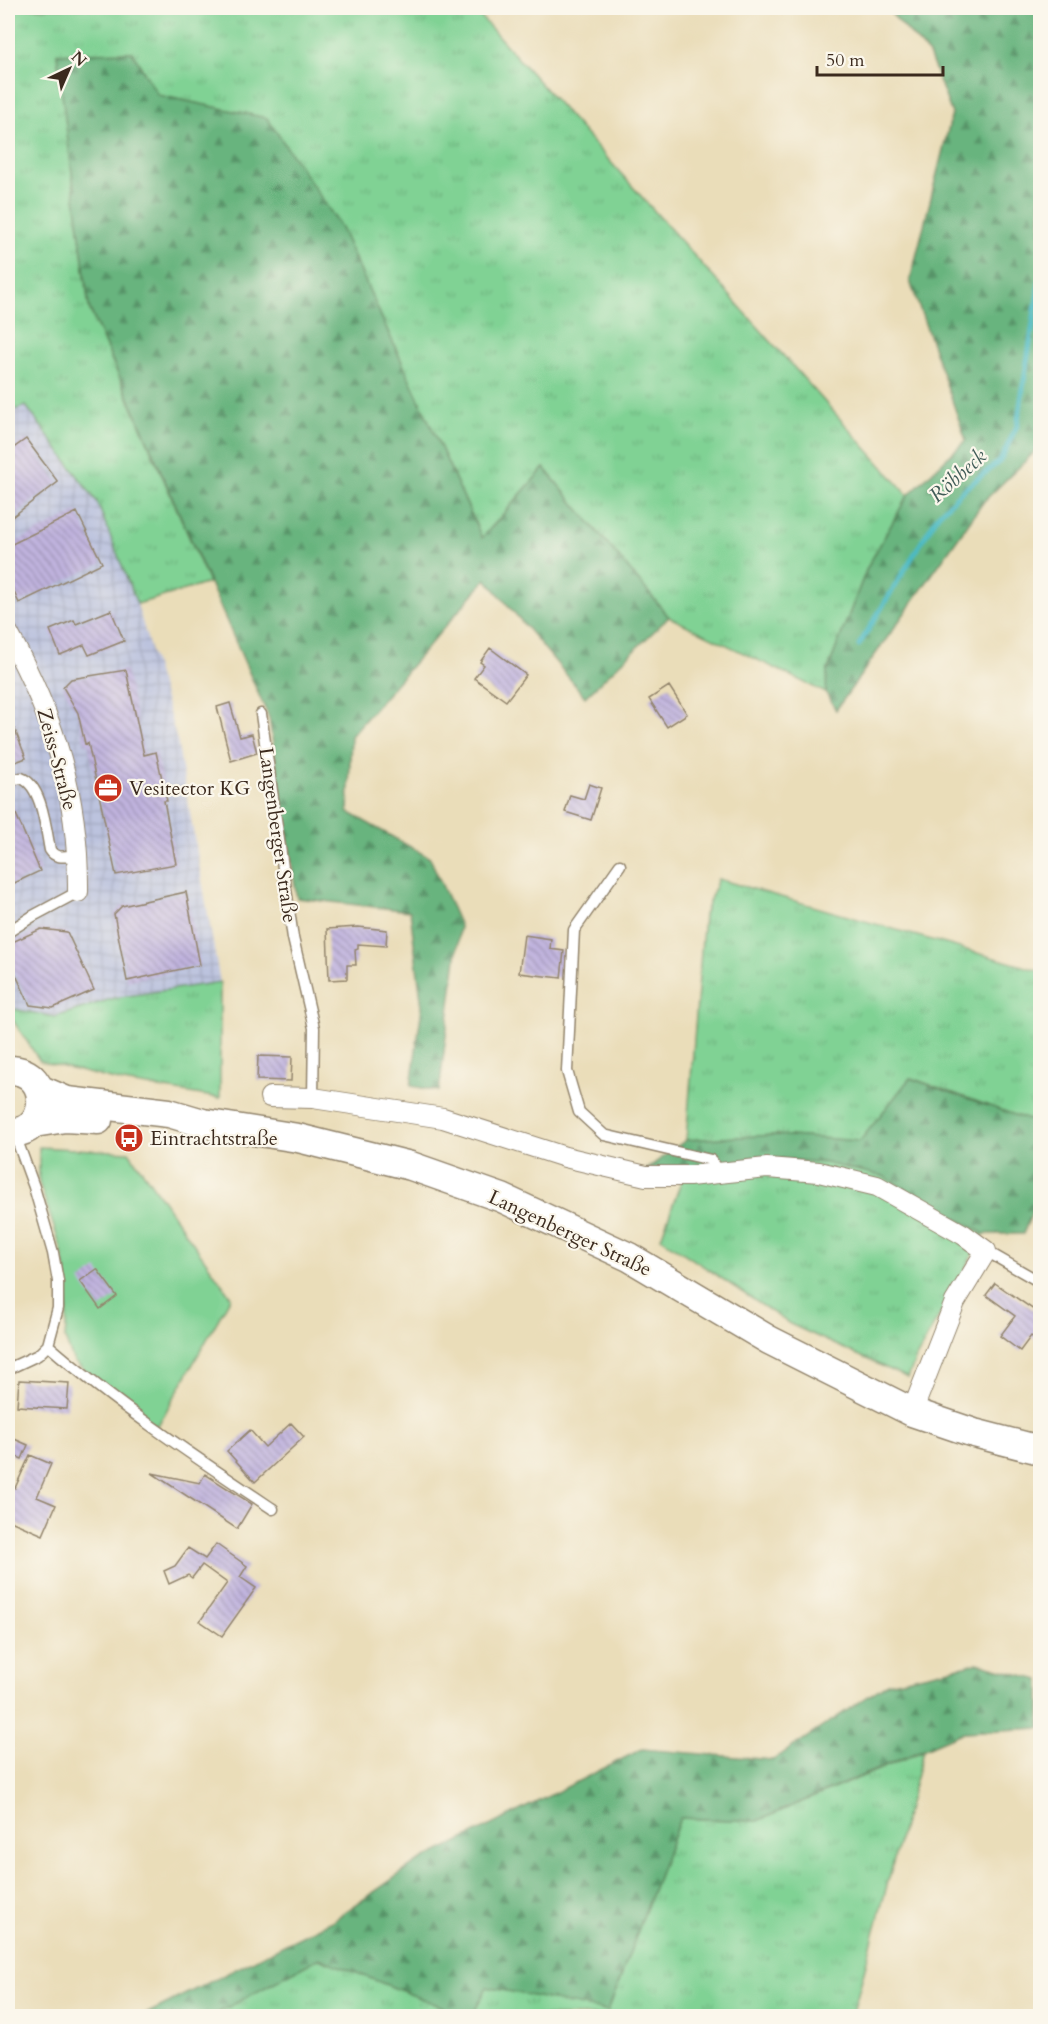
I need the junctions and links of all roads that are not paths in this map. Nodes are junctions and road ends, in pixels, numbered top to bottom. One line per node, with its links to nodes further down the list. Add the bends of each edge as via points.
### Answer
1 (8, 633): 4 (street, Zeiss-Straße, via 40,696 57,742 70,790)
2 (261, 714): 10 (lane, Langenberger Straße, via 293,938 314,1028)
3 (8, 781): 4 (lane, via 21,778 32,785 53,855)
4 (78, 855): 6 (street, Zeiss-Straße)
5 (620, 865): 13 (lane, via 574,930 567,1071 579,1112 604,1134 711,1160)
6 (78, 892): 7 (lane)
7 (8, 932)
8 (19, 1070): 11 (main road, Langenberger Straße, via 67,1101 169,1113); 12 (main road, via 43,1100 40,1112)
9 (270, 1096): 10 (street)
10 (314, 1098): 13 (street, via 443,1118 565,1157 646,1176)
11 (203, 1123): 12 (main road, Langenberger Straße, via 169,1126 65,1118); 18 (main road, Langenberger Straße, via 309,1141 411,1166 502,1198 630,1257 769,1340)
12 (19, 1128): 16 (lane, via 58,1281 58,1308)
13 (721, 1173): 14 (street, via 767,1168 819,1172 877,1186)
14 (986, 1251): 15 (lane); 18 (street, via 955,1302)
15 (1041, 1282)
16 (48, 1345): 17 (lane, via 38,1355); 20 (lane, via 165,1437)
17 (8, 1369)
18 (912, 1412): 19 (main road, Langenberger Straße)
19 (1041, 1450)
20 (273, 1509)

